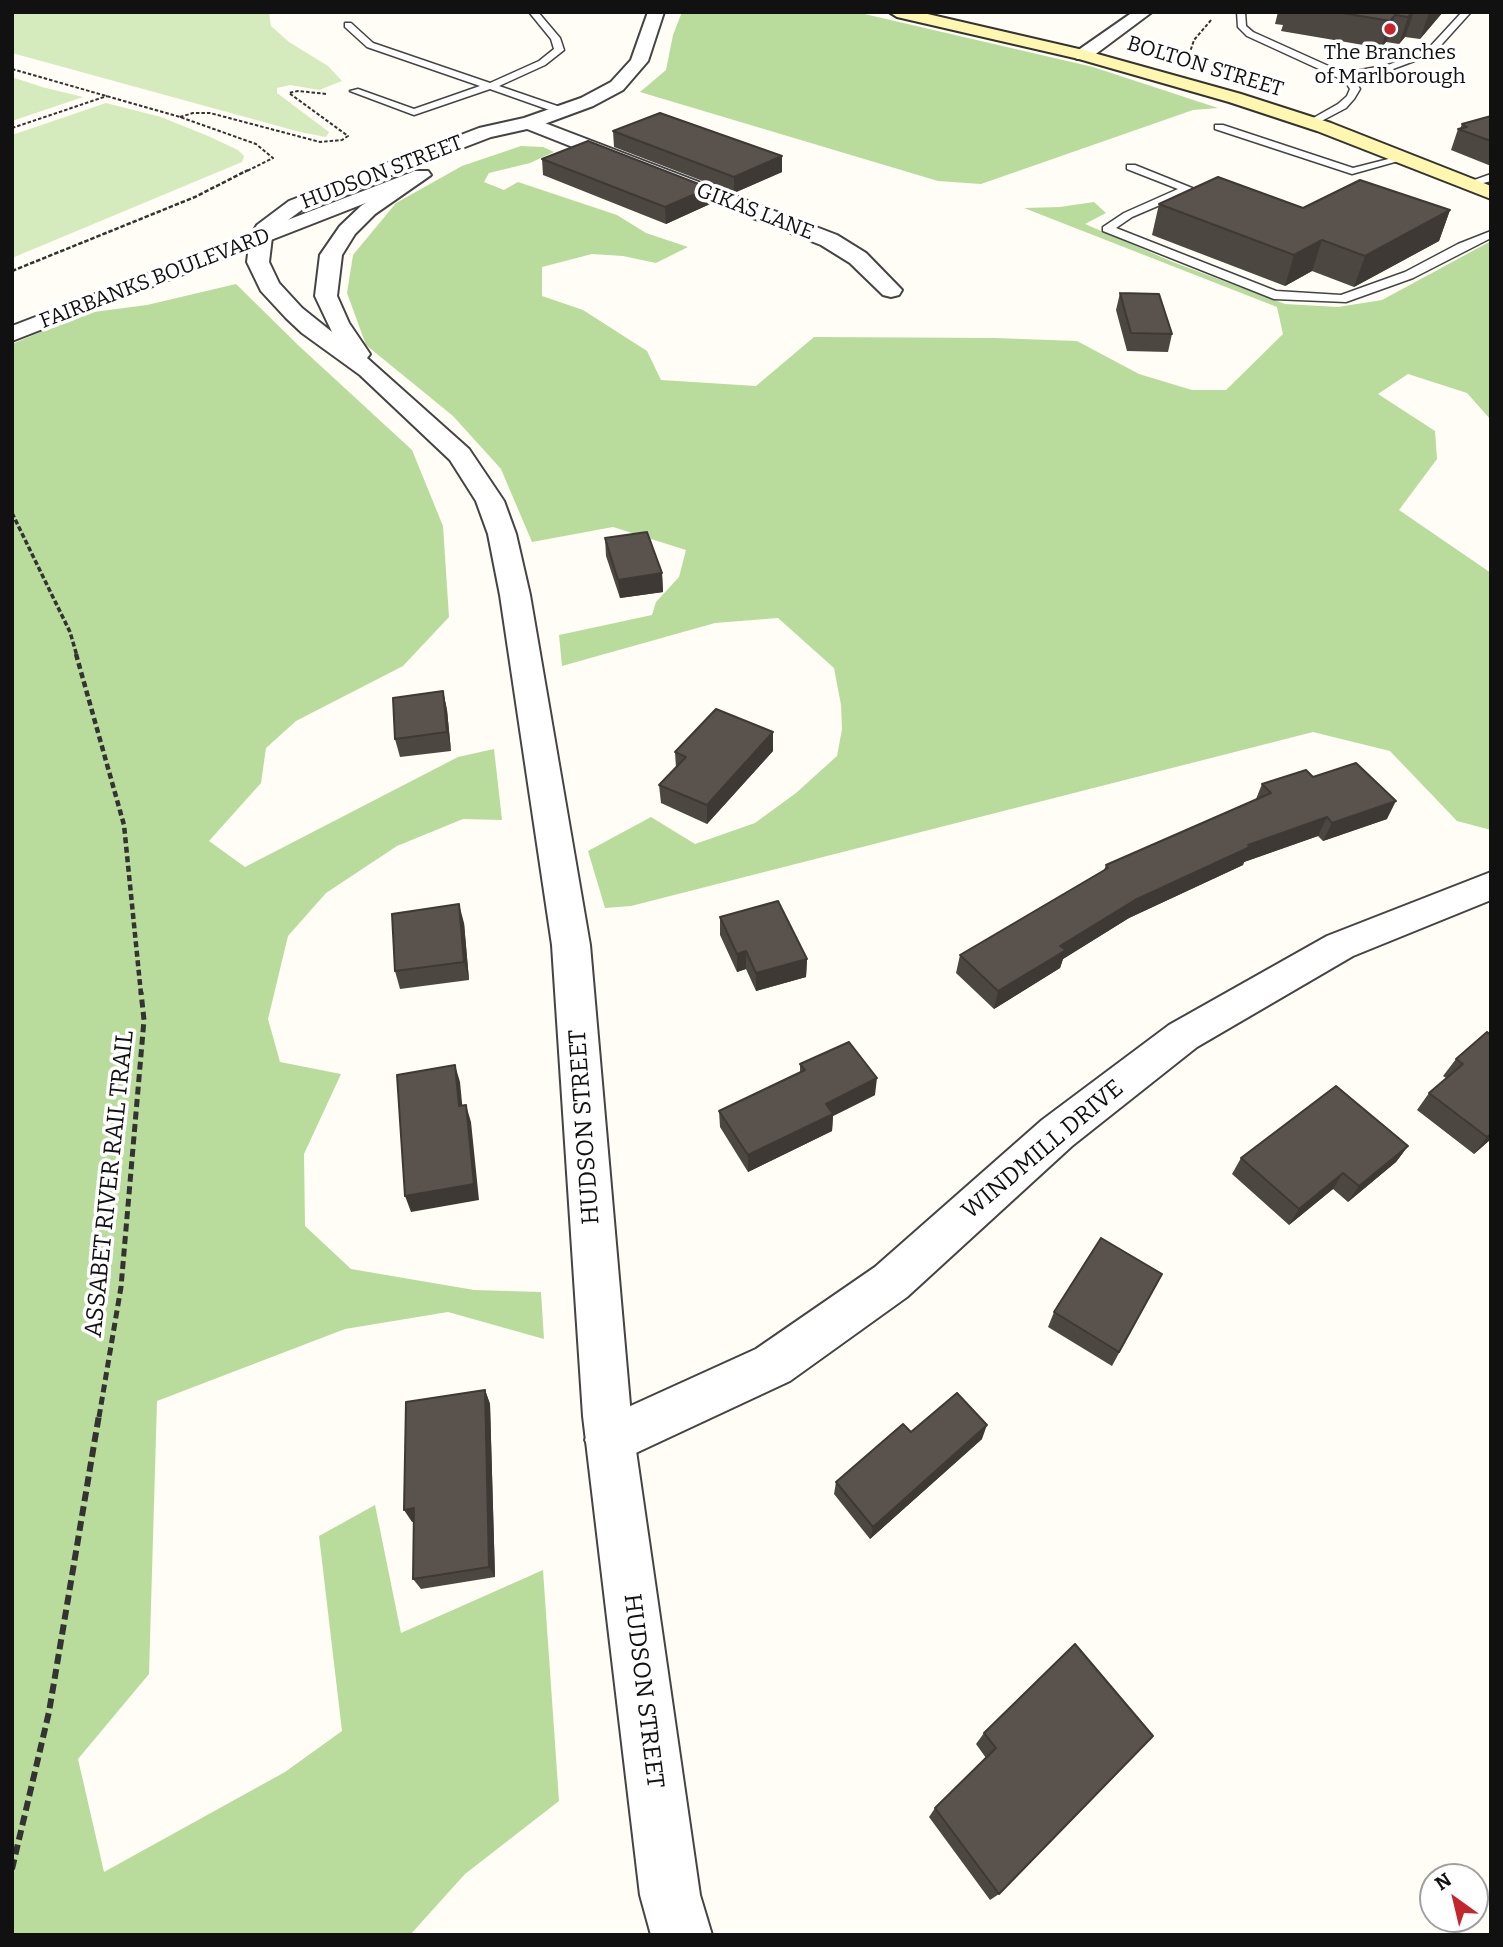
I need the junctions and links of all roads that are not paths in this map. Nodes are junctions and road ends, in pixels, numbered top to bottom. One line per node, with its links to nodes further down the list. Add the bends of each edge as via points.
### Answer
1 (533, 12): 10 (lane, via 559,50 528,71)
2 (656, 12): 12 (street, HUDSON STREET, via 644,50 626,78 603,94)
3 (897, 12): 8 (main road, BOLTON STREET)
4 (1144, 12): 8 (street)
5 (1241, 12): 9 (lane, via 1242,27 1250,34)
6 (1467, 12): 9 (lane, via 1430,52 1390,67)
7 (348, 25): 10 (lane, via 370,45)
8 (1083, 55): 14 (main road, BOLTON STREET)
9 (1344, 76): 14 (lane, via 1355,89 1351,97)
10 (492, 86): 11 (lane, via 414,112); 12 (lane)
11 (355, 91)
12 (562, 111): 13 (street, HUDSON STREET)
13 (529, 123): 19 (street, HUDSON STREET, via 514,138); 26 (street, HUDSON STREET, via 486,132); 29 (street, GIKAS LANE, via 829,240 858,258)
14 (1312, 123): 16 (main road, BOLTON STREET)
15 (1219, 127): 18 (lane)
16 (1404, 158): 18 (lane); 22 (main road, BOLTON STREET)
17 (1131, 167): 23 (lane)
18 (1352, 171): 21 (lane)
19 (415, 177): 28 (street, FAIRBANKS BOULEVARD); 32 (street, HUDSON STREET, via 357,219 331,255 326,282 330,309)
20 (1491, 177): 22 (lane)
21 (1363, 178)
22 (1468, 184): 24 (main road, BOLTON STREET)
23 (1188, 189): 25 (lane); 27 (lane, via 1107,229 1274,295 1342,299 1409,275)
24 (1491, 193)
25 (1203, 195)
26 (296, 205): 28 (street, HUDSON STREET, via 268,225); 30 (street, FAIRBANKS BOULEVARD)
27 (1491, 234)
28 (261, 237): 31 (street, FAIRBANKS BOULEVARD); 32 (street, HUDSON STREET, via 258,262 269,286 310,328)
29 (891, 290)
30 (12, 313)
31 (12, 334)
32 (369, 370): 34 (street, HUDSON STREET, via 460,455 490,501 502,534 571,945)
33 (1491, 885): 34 (street, WINDMILL DRIVE, via 1340,946 1183,1036 1057,1133 891,1282 773,1365)
34 (610, 1440): 35 (street, HUDSON STREET, via 670,1895)
35 (682, 1935)

